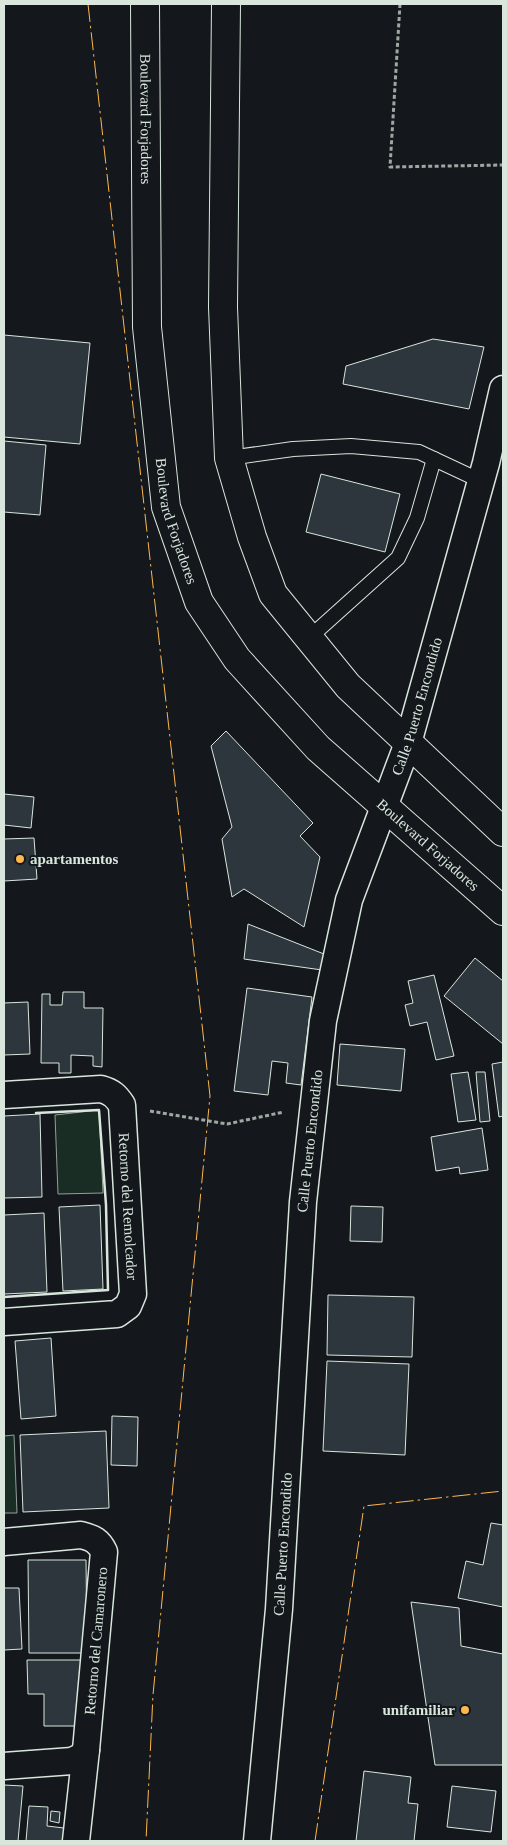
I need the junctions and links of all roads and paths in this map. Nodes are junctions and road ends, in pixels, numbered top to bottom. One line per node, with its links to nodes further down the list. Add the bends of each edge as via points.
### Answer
1 (145, 4): 12 (main road, Boulevard Forjadores, via 147,327 166,507 199,602 237,659 318,748)
2 (226, 4): 7 (main road, via 223,307)
3 (400, 4): 4 (path, via 390,167)
4 (503, 165)
5 (503, 389): 9 (street, Calle Puerto Encondido)
6 (503, 419): 9 (street, Calle Puerto Encondido)
7 (229, 458): 8 (lane, via 293,449 351,446 419,452); 10 (main road, via 273,594)
8 (434, 459): 9 (lane); 10 (lane, via 417,518 398,558)
9 (484, 472): 11 (street, Calle Puerto Encondido)
10 (309, 638): 11 (main road, via 348,686)
11 (408, 743): 12 (street, Calle Puerto Encondido); 13 (main road)
12 (384, 806): 14 (main road, Boulevard Forjadores); 17 (street, Calle Puerto Encondido, via 349,900 323,1022)
13 (503, 832)
14 (503, 911)
15 (4, 1095): 16 (street, via 101,1089 110,1092)
16 (122, 1105): 17 (path, via 227,1124); 18 (street, Retorno del Remolcador, via 133,1294 128,1306 118,1314)
17 (312, 1107): 23 (street, Calle Puerto Encondido, via 303,1202 278,1609)
18 (4, 1322)
19 (4, 1542): 20 (street, Retorno del Camaronero, via 81,1535 92,1538 104,1552)
20 (86, 1750): 21 (street, via 72,1761); 22 (street, Retorno del Camaronero)
21 (4, 1766)
22 (76, 1841)
23 (257, 1841)

